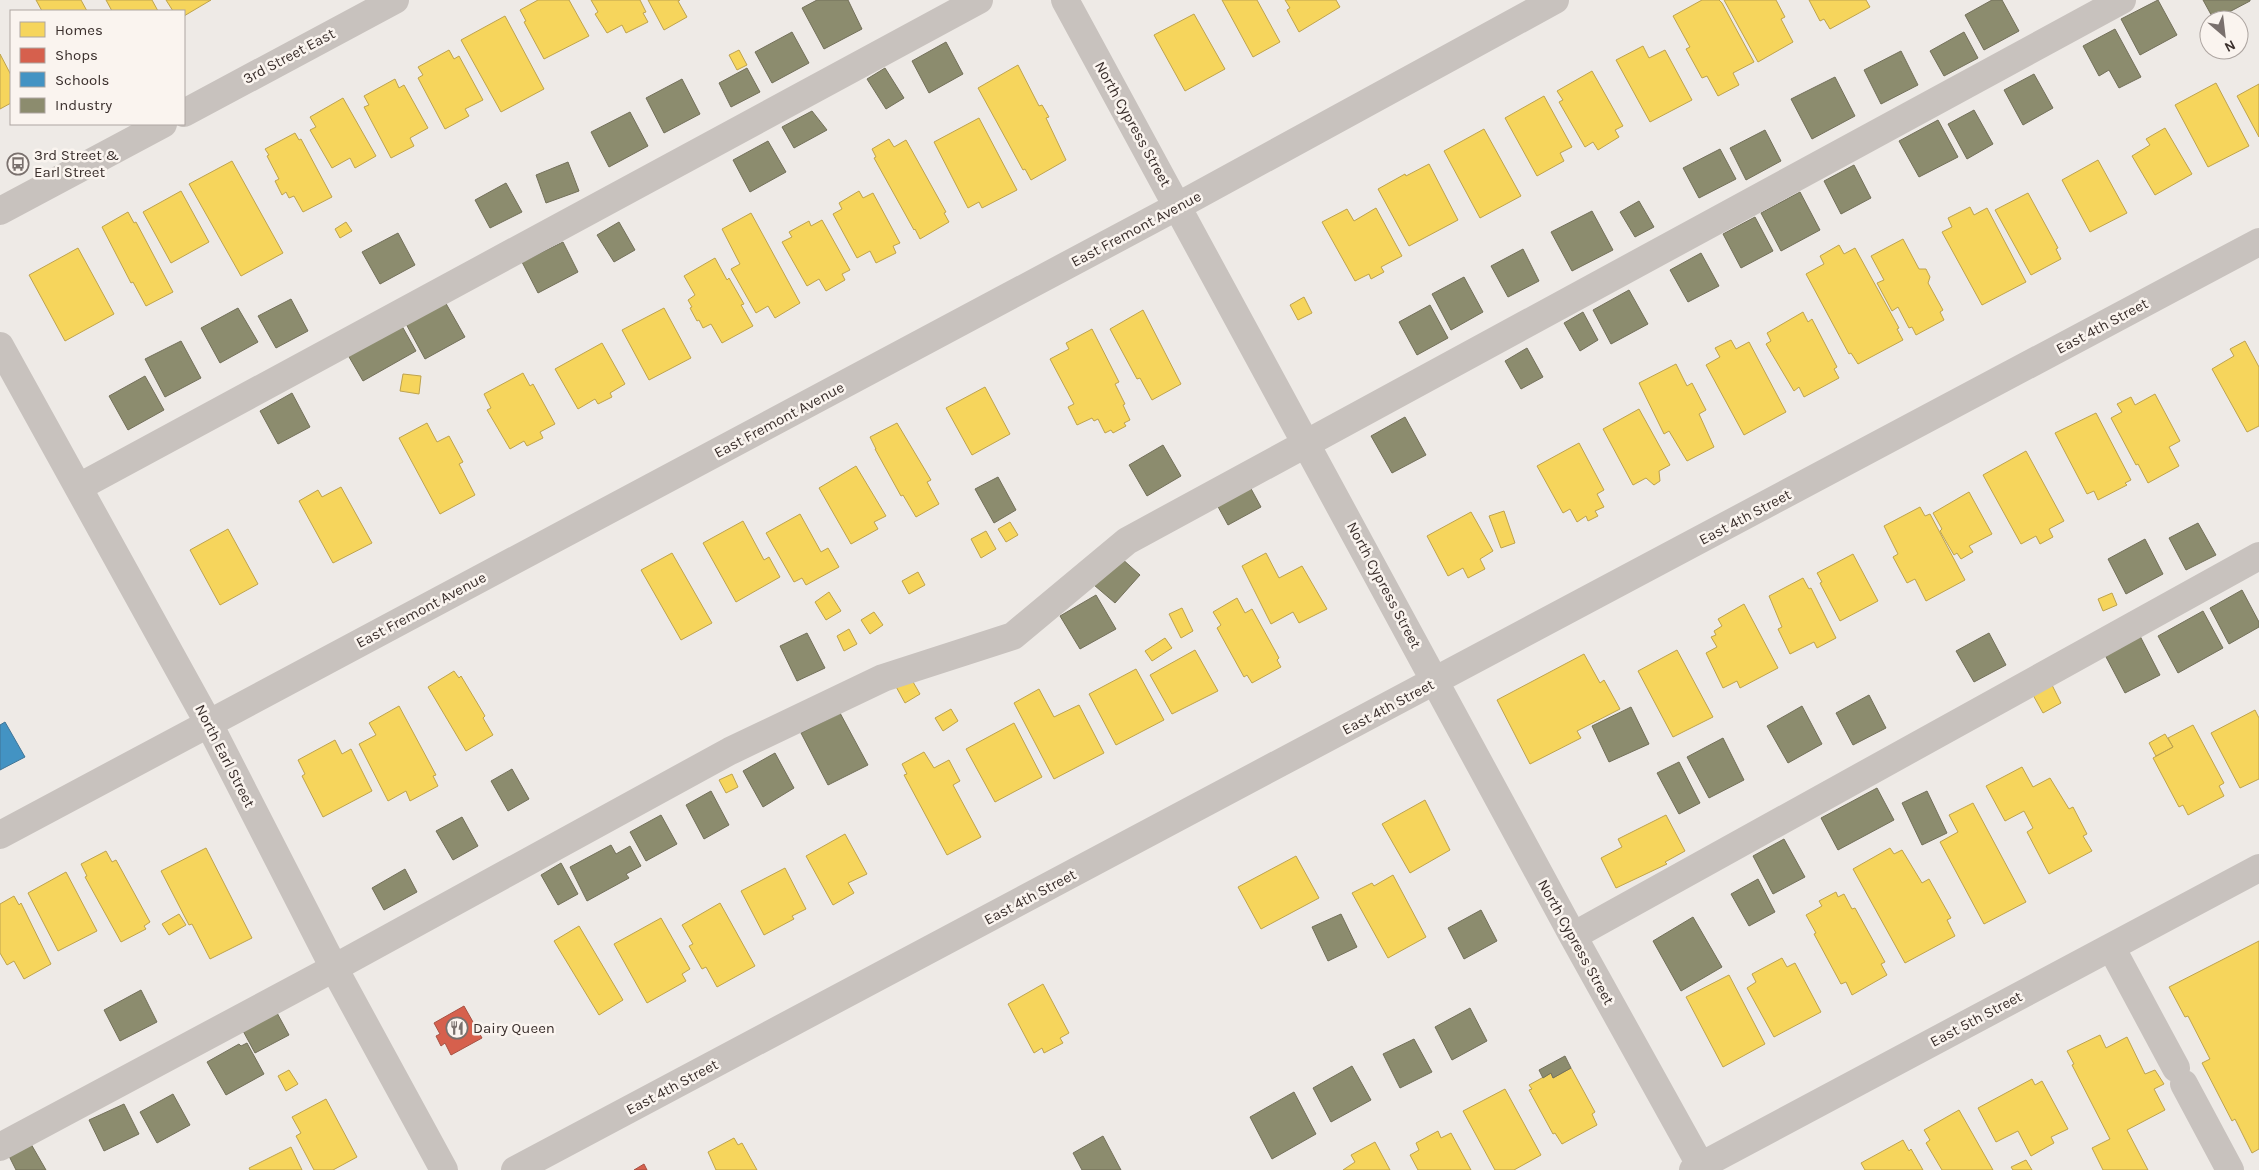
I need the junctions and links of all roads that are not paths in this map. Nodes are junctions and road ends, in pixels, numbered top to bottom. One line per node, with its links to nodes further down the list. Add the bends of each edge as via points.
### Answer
1 (395, 0): 6 (street, 3rd Street East)
2 (979, 0): 13 (street)
3 (1066, 0): 8 (street, North Cypress Street)
4 (1555, 0): 8 (street, East Fremont Avenue)
5 (2122, 0): 12 (street)
6 (185, 112)
7 (161, 125): 9 (street)
8 (1178, 206): 12 (street, North Cypress Street); 16 (street, East Fremont Avenue)
9 (0, 211)
10 (2259, 242): 15 (street, East 4th Street)
11 (0, 346): 13 (street, North Earl Street)
12 (1307, 443): 15 (street, North Cypress Street); 21 (street, via 1127,541 1013,636 883,678 730,751)
13 (79, 487): 16 (street, North Earl Street)
14 (2259, 556): 19 (street)
15 (1436, 682): 19 (street, North Cypress Street); 23 (street, East 4th Street)
16 (209, 724): 17 (street, East Fremont Avenue); 21 (street, North Earl Street)
17 (0, 835)
18 (2259, 868): 20 (street, East 5th Street)
19 (1573, 936): 24 (street, North Cypress Street)
20 (2111, 947): 24 (street, East 5th Street); 27 (street)
21 (334, 968): 22 (street); 25 (street, North Earl Street)
22 (0, 1147)
23 (551, 1162): 26 (street, East 4th Street)
24 (1699, 1169)
25 (444, 1170)
26 (515, 1170)
27 (2230, 1170)

